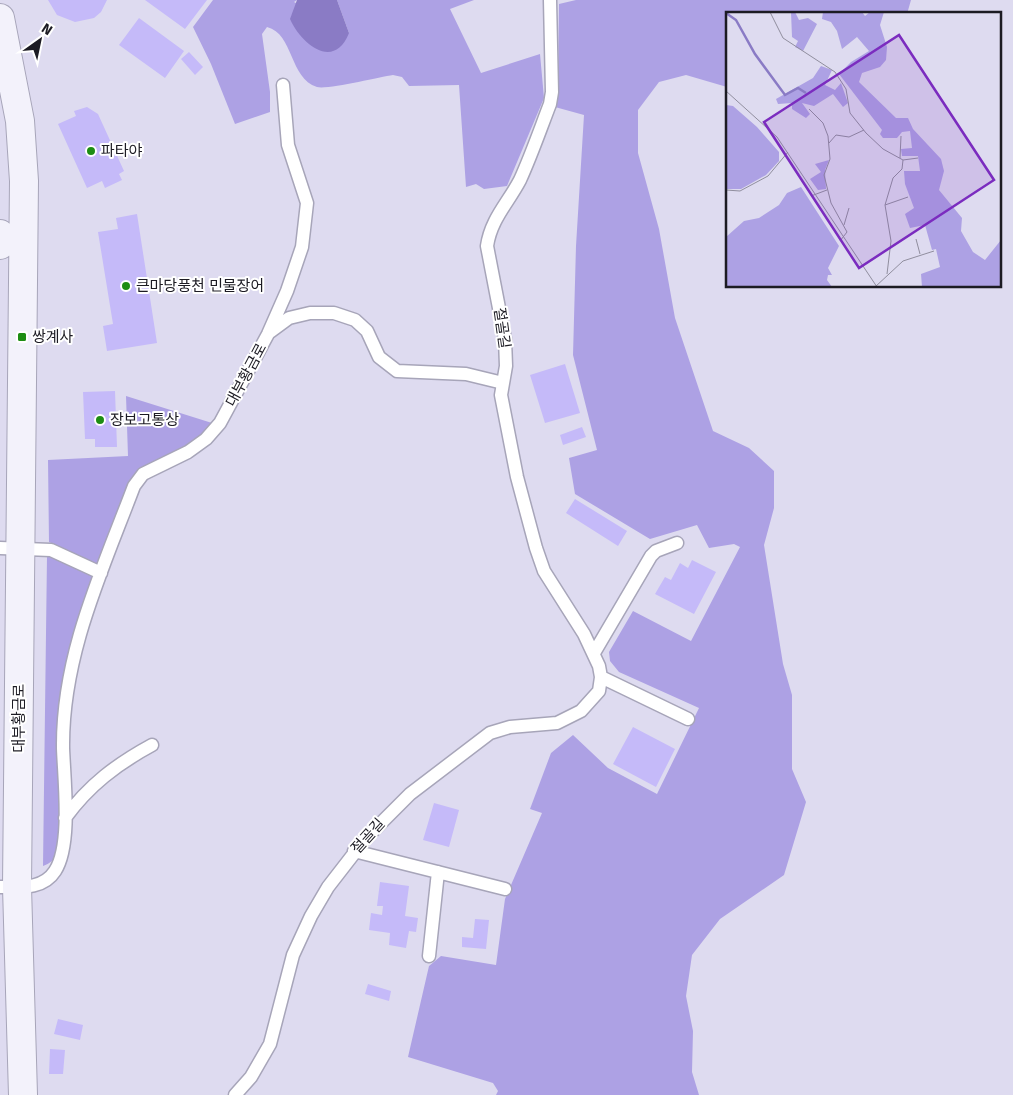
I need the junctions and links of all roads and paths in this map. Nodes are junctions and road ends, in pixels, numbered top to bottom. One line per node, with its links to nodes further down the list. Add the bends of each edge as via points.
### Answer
1 (550, 0): 6 (lane, 절골길, via 550,104 520,179 494,220 487,246 506,338)
2 (0, 18): 4 (main road, 대부황금로, via 20,122 24,181)
3 (283, 85): 5 (lane, 대부황금로, via 288,145 307,203 306,224 299,256)
4 (6, 240): 8 (main road, 대부황금로)
5 (268, 334): 6 (lane, 대부황금로, via 289,318 334,312 355,320 367,331 379,357 397,371 466,374); 9 (lane, 대부황금로, via 220,423 206,439 188,452 143,474 134,486)
6 (503, 383): 10 (lane, 절골길, via 502,408 536,548 556,592)
7 (677, 543): 10 (lane, via 651,556)
8 (10, 549): 9 (lane, via 56,552); 17 (main road, 대부황금로)
9 (101, 573): 14 (lane, 대부황금로, via 73,655 66,694 63,746)
10 (594, 653): 11 (lane, 절골길)
11 (601, 678): 12 (lane); 15 (lane, 절골길, via 599,691 592,701 570,718 543,725 500,728 490,733 410,794)
12 (688, 718)
13 (152, 745): 14 (lane, via 102,776)
14 (65, 818): 17 (lane, 대부황금로, via 66,833 55,872 44,882 32,886)
15 (354, 851): 16 (lane); 21 (lane, 절골길, via 328,887 301,936 270,1044 251,1077)
16 (438, 872): 18 (lane); 19 (lane)
17 (9, 887): 20 (main road, 대부황금로)
18 (504, 889)
19 (429, 956)
20 (23, 1095)
21 (235, 1095)

